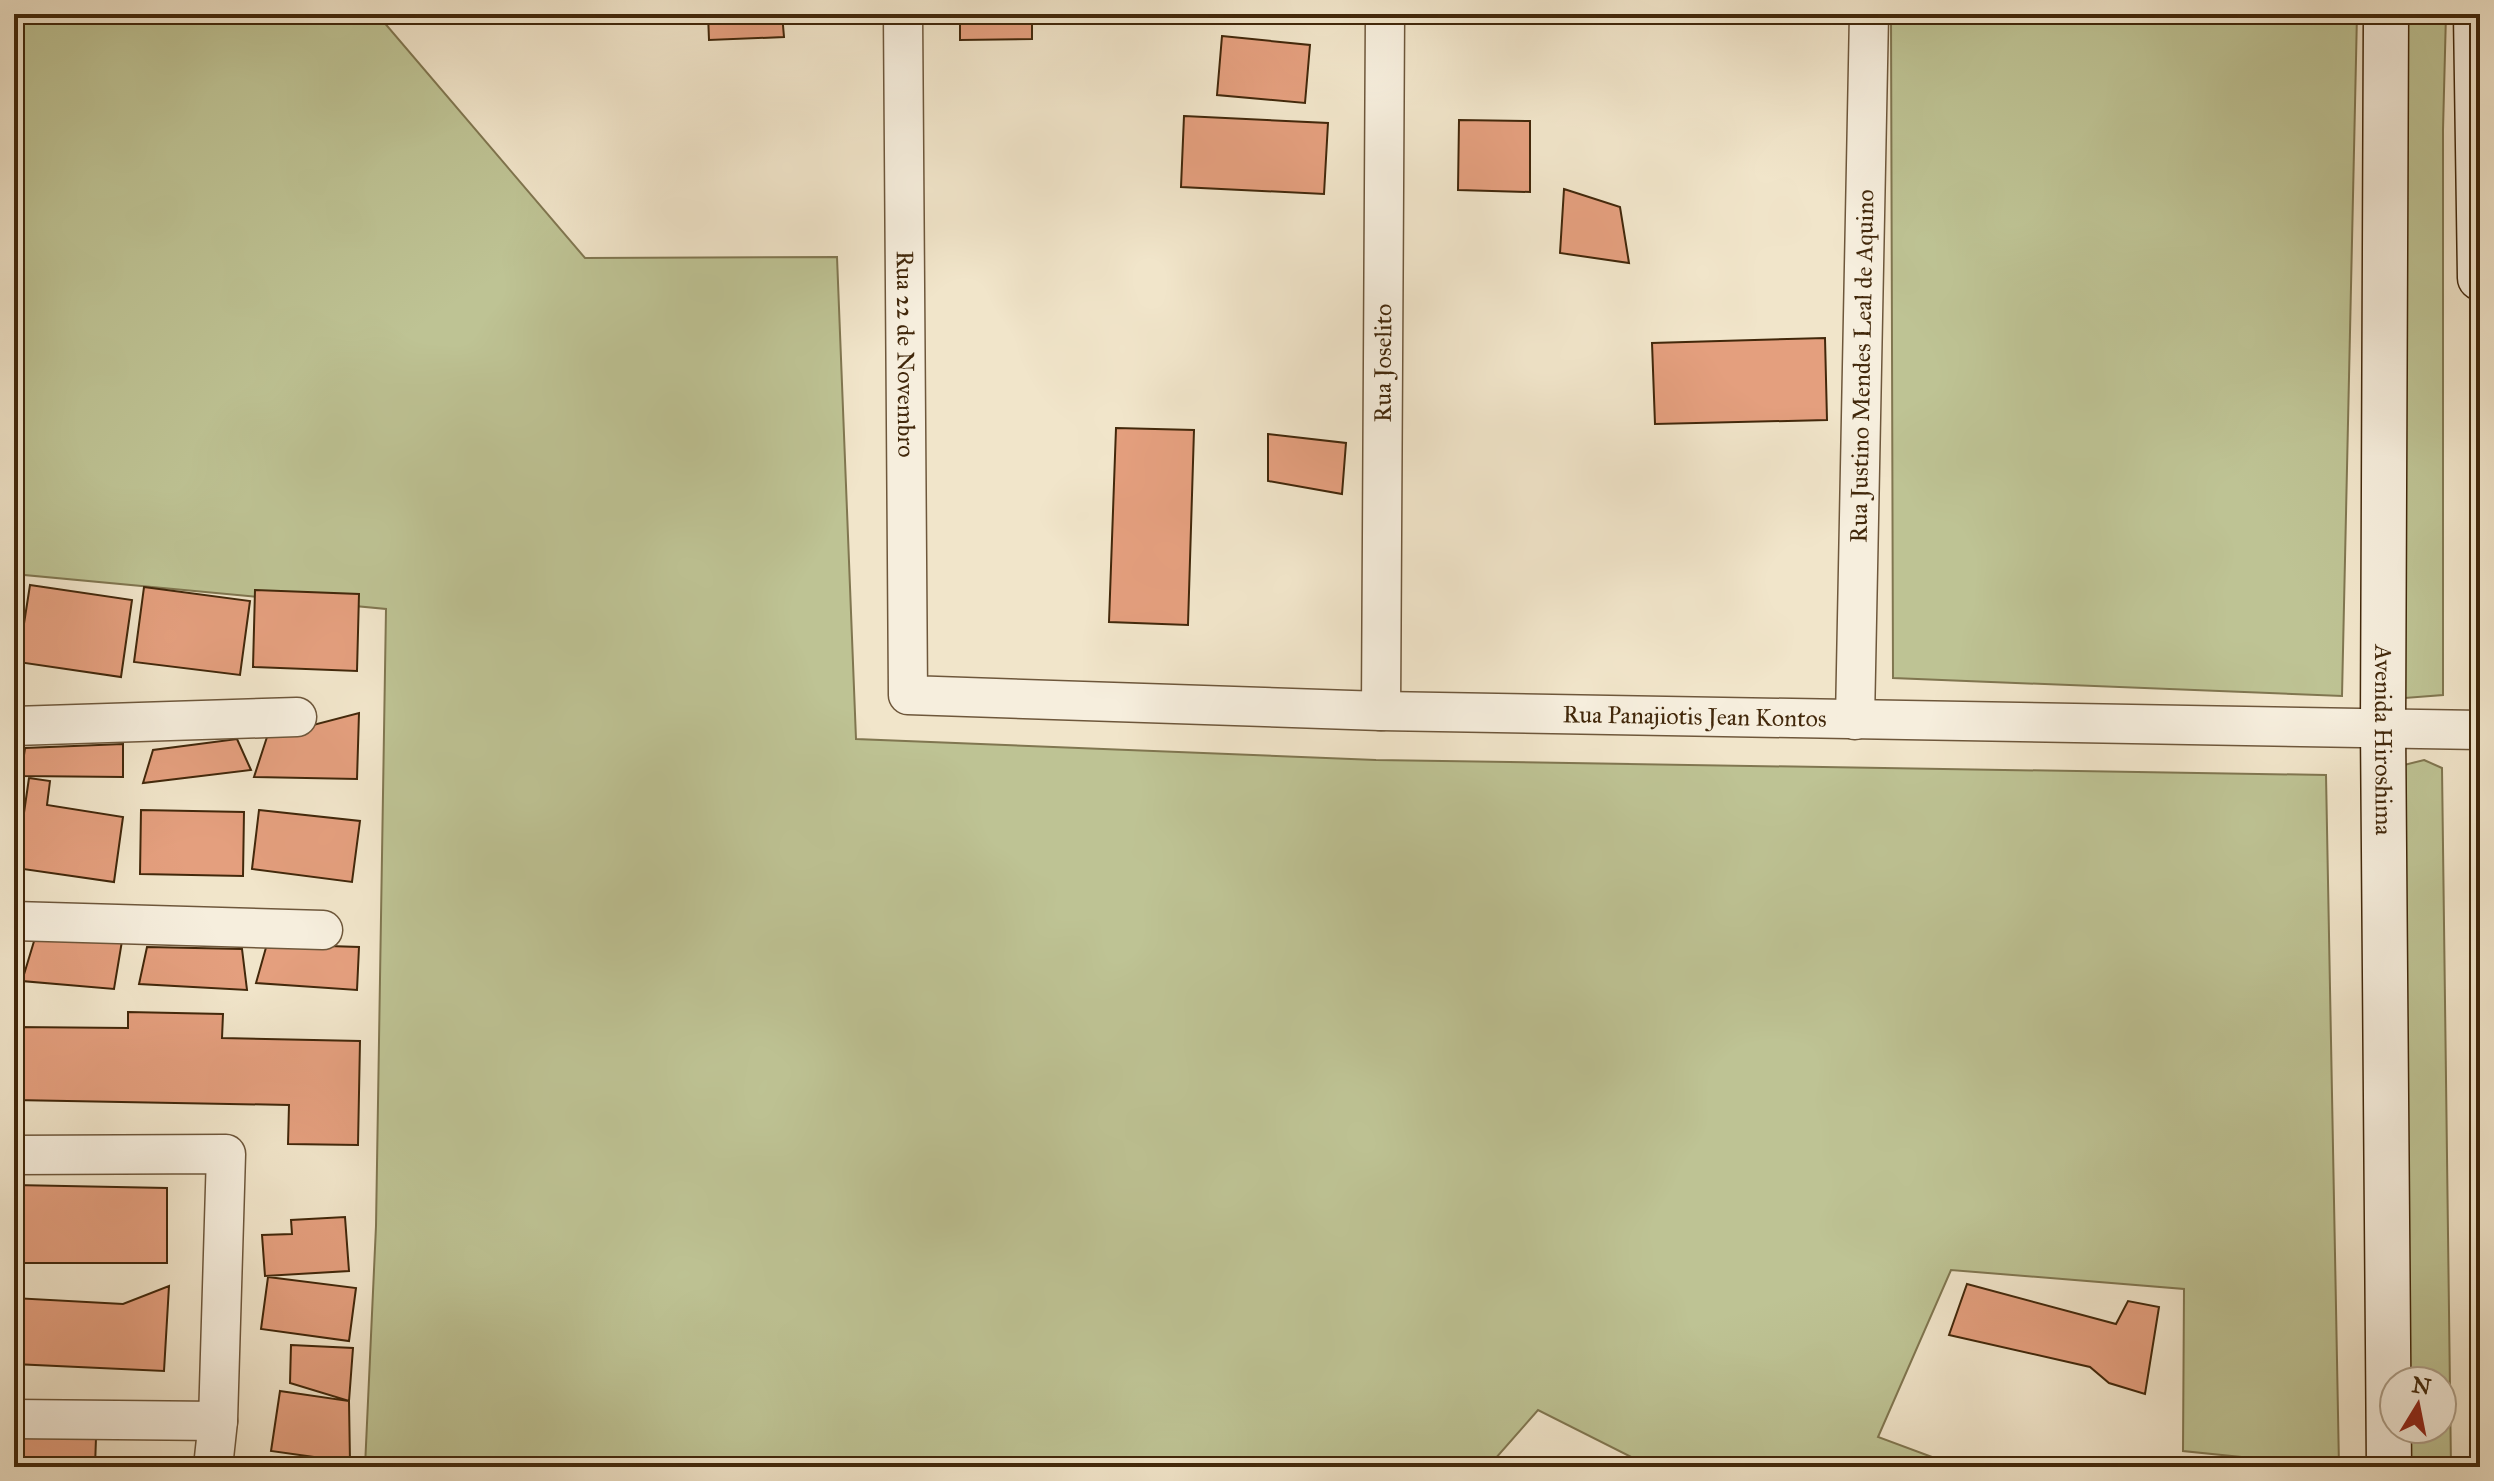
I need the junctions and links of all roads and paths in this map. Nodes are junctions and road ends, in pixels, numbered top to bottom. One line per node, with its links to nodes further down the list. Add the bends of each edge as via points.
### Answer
1 (903, 14): 7 (street, Rua 22 de Novembro)
2 (1385, 14): 8 (street, Rua Joselito)
3 (1869, 14): 10 (street, Rua Justino Mendes Leal de Aquino)
4 (2386, 14): 12 (main road, Avenida Hiroshima)
5 (2476, 14): 6 (main road)
6 (2480, 278)
7 (908, 695): 8 (street, Rua Panajiotis Jean Kontos)
8 (1381, 711): 10 (street, Rua Panajiotis Jean Kontos)
9 (297, 717): 11 (street)
10 (1855, 720): 12 (street, Rua Panajiotis Jean Kontos)
11 (14, 726)
12 (2383, 727): 13 (street, Rua Panajiotis Jean Kontos); 20 (main road, Avenida Hiroshima)
13 (2480, 730)
14 (14, 921): 15 (street)
15 (323, 930)
16 (14, 1155): 18 (street, via 226,1154)
17 (14, 1419): 18 (street)
18 (218, 1421): 19 (street)
19 (213, 1467)
20 (2389, 1467)

